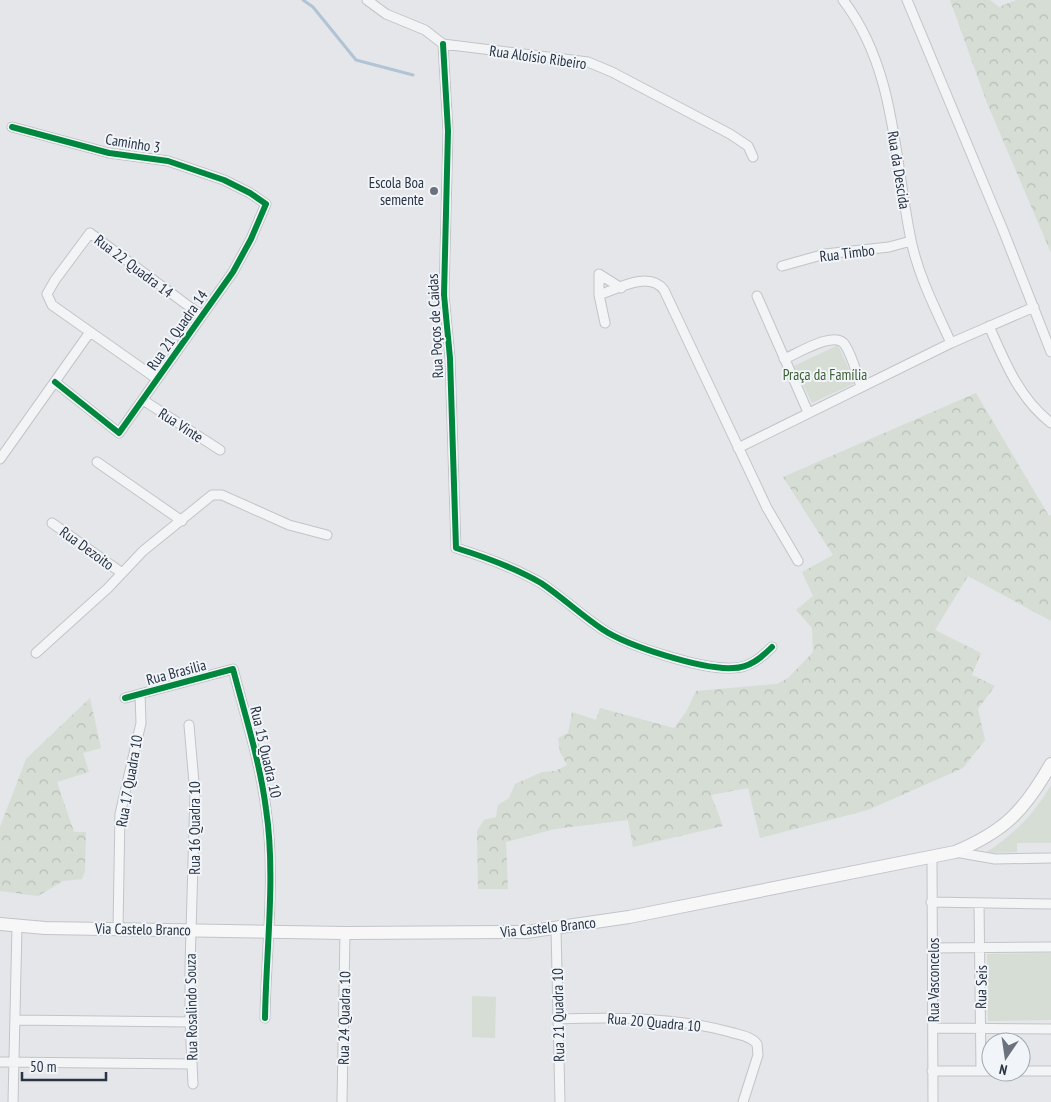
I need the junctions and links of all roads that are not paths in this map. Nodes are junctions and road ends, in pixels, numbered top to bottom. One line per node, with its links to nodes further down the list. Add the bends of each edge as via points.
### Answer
1 (367, 0): 4 (street, Rua Aloísio Ribeiro, via 386,14 425,30)
2 (843, 0): 8 (street, Rua da Descida, via 872,53 885,86)
3 (907, 0): 13 (street)
4 (443, 44): 6 (street, Rua Aloísio Ribeiro, via 588,62 730,134 748,146); 36 (street, Rua Poços de Caidas, via 448,131 444,295 450,358 456,548 523,574 603,630 632,644 704,664 734,668 750,664)
5 (12, 127): 7 (street, Caminho 3, via 109,154 168,162 238,187 266,204)
6 (753, 157)
7 (251, 239): 14 (street, Rua 21 Quadra 14, via 233,272)
8 (911, 241): 9 (street, Rua Timbo, via 889,247 825,254); 18 (street, Rua da Descida)
9 (782, 266)
10 (621, 288): 11 (street); 11 (street, via 599,274); 27 (street, via 651,281 664,290)
11 (599, 295): 15 (street)
12 (757, 296): 20 (street)
13 (1034, 307): 16 (street); 19 (street)
14 (202, 316): 17 (street, Rua 22 Quadra 14, via 90,233 49,289 48,299); 21 (street, Rua 21 Quadra 14)
15 (605, 323)
16 (990, 326): 18 (street); 26 (street, via 1018,387)
17 (90, 332): 21 (street); 22 (street)
18 (951, 343): 23 (street)
19 (1051, 352)
20 (784, 360): 23 (street, via 829,339 839,340 846,345); 25 (street)
21 (158, 379): 24 (street, Rua 21 Quadra 14)
22 (55, 382): 24 (street, Rua 21 Quadra 14, via 119,433); 29 (street)
23 (861, 386): 25 (street)
24 (143, 400): 28 (street, Rua Vinte)
25 (808, 412): 27 (street)
26 (1051, 423)
27 (738, 448): 34 (street, via 767,508)
28 (220, 450)
29 (0, 459)
30 (98, 462): 31 (street)
31 (182, 521): 33 (street, via 207,498 218,494 289,525); 35 (street)
32 (52, 522): 35 (street, Rua Dezoito)
33 (327, 535)
34 (798, 561)
35 (122, 573): 37 (street)
36 (772, 647)
37 (36, 653)
38 (233, 669): 39 (street, Rua Brasilia); 54 (street, Rua 15 Quadra 10, via 266,809)
39 (140, 694): 40 (street, Rua Brasilia); 51 (street, Rua 17 Quadra 10, via 141,723 120,814)
40 (125, 698)
41 (189, 725): 53 (street, Rua 16 Quadra 10, via 196,794)
42 (1051, 764): 43 (main road, Via Castelo Branco, via 1034,794 1016,816 986,838)
43 (955, 852): 44 (main road, Via Castelo Branco); 45 (street, via 995,859)
44 (932, 858): 46 (street, Rua Vasconcelos); 52 (main road, Via Castelo Branco)
45 (1051, 858)
46 (931, 902): 47 (street); 58 (street, Rua Vasconcelos)
47 (980, 903): 48 (street); 56 (street, Rua Seis)
48 (1051, 904)
49 (1, 925): 50 (main road, Via Castelo Branco)
50 (17, 926): 51 (main road, Via Castelo Branco); 61 (street)
51 (118, 928): 53 (main road, Via Castelo Branco)
52 (556, 929): 55 (main road, Via Castelo Branco); 60 (street, Rua 21 Quadra 10)
53 (191, 930): 54 (main road, Via Castelo Branco); 62 (street, Rua Rosalindo Souza)
54 (268, 932): 55 (main road, Via Castelo Branco); 59 (street, Rua 15 Quadra 10)
55 (345, 933): 75 (street, Rua 24 Quadra 10)
56 (982, 947): 57 (street); 58 (street); 64 (street, Rua Seis)
57 (1051, 947)
58 (933, 948): 63 (street, Rua Vasconcelos)
59 (265, 1018)
60 (558, 1019): 76 (street, Rua 21 Quadra 10); 77 (street, Rua 20 Quadra 10, via 668,1021 702,1025 749,1038 757,1044 758,1055)
61 (14, 1020): 62 (street); 67 (street)
62 (190, 1022): 68 (street, Rua Rosalindo Souza)
63 (933, 1028): 64 (street); 69 (street, Rua Vasconcelos)
64 (980, 1028): 65 (street); 70 (street, Rua Seis)
65 (1051, 1029)
66 (0, 1062): 67 (street)
67 (13, 1062): 68 (street); 74 (street)
68 (192, 1064): 73 (street, Rua Rosalindo Souza)
69 (932, 1071): 70 (street); 78 (street, Rua Vasconcelos)
70 (981, 1071)
71 (1031, 1071): 72 (street)
72 (1051, 1071)
73 (193, 1084)
74 (13, 1102)
75 (342, 1102)
76 (560, 1102)
77 (743, 1102)
78 (933, 1102)

